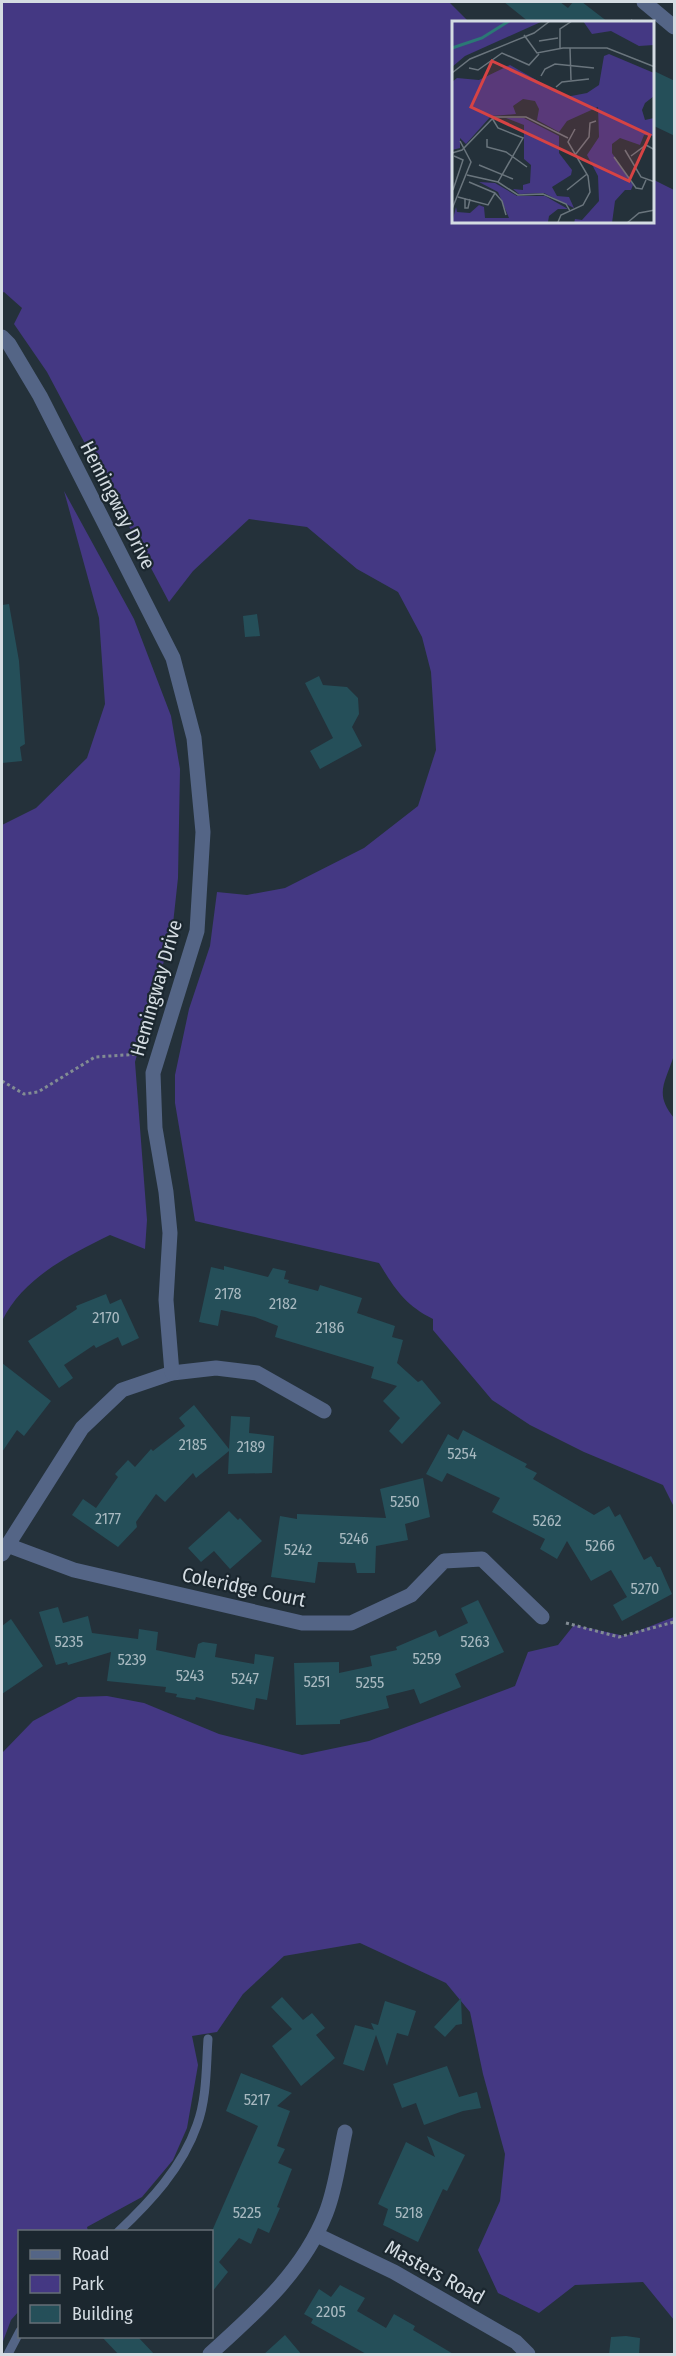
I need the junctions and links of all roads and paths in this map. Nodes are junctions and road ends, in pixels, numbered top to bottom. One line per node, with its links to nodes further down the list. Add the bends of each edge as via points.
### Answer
1 (644, 2): 2 (street)
2 (675, 27)
3 (2, 337): 6 (street, Hemingway Drive, via 40,396 173,658 194,738 203,832 197,931 153,1072 155,1128 170,1233 166,1300)
4 (140, 1054): 5 (path, via 95,1057 38,1092 24,1094)
5 (2, 1081)
6 (172, 1373): 7 (street, via 216,1368 257,1373); 8 (street, via 122,1390 82,1428)
7 (324, 1411)
8 (4, 1550): 9 (street, Coleridge Court, via 302,1623 351,1623 411,1595 444,1561 482,1559)
9 (542, 1617)
10 (675, 1622): 11 (path, via 619,1638)
11 (566, 1623)
12 (208, 2038): 14 (lane, via 203,2103 197,2126 155,2198)
13 (345, 2132): 15 (street, via 327,2211)
14 (120, 2230)
15 (317, 2235): 18 (street, via 280,2288); 19 (street, Masters Road, via 394,2272 516,2342)
16 (18, 2335): 17 (lane)
17 (8, 2355)
18 (210, 2355)
19 (528, 2355)

